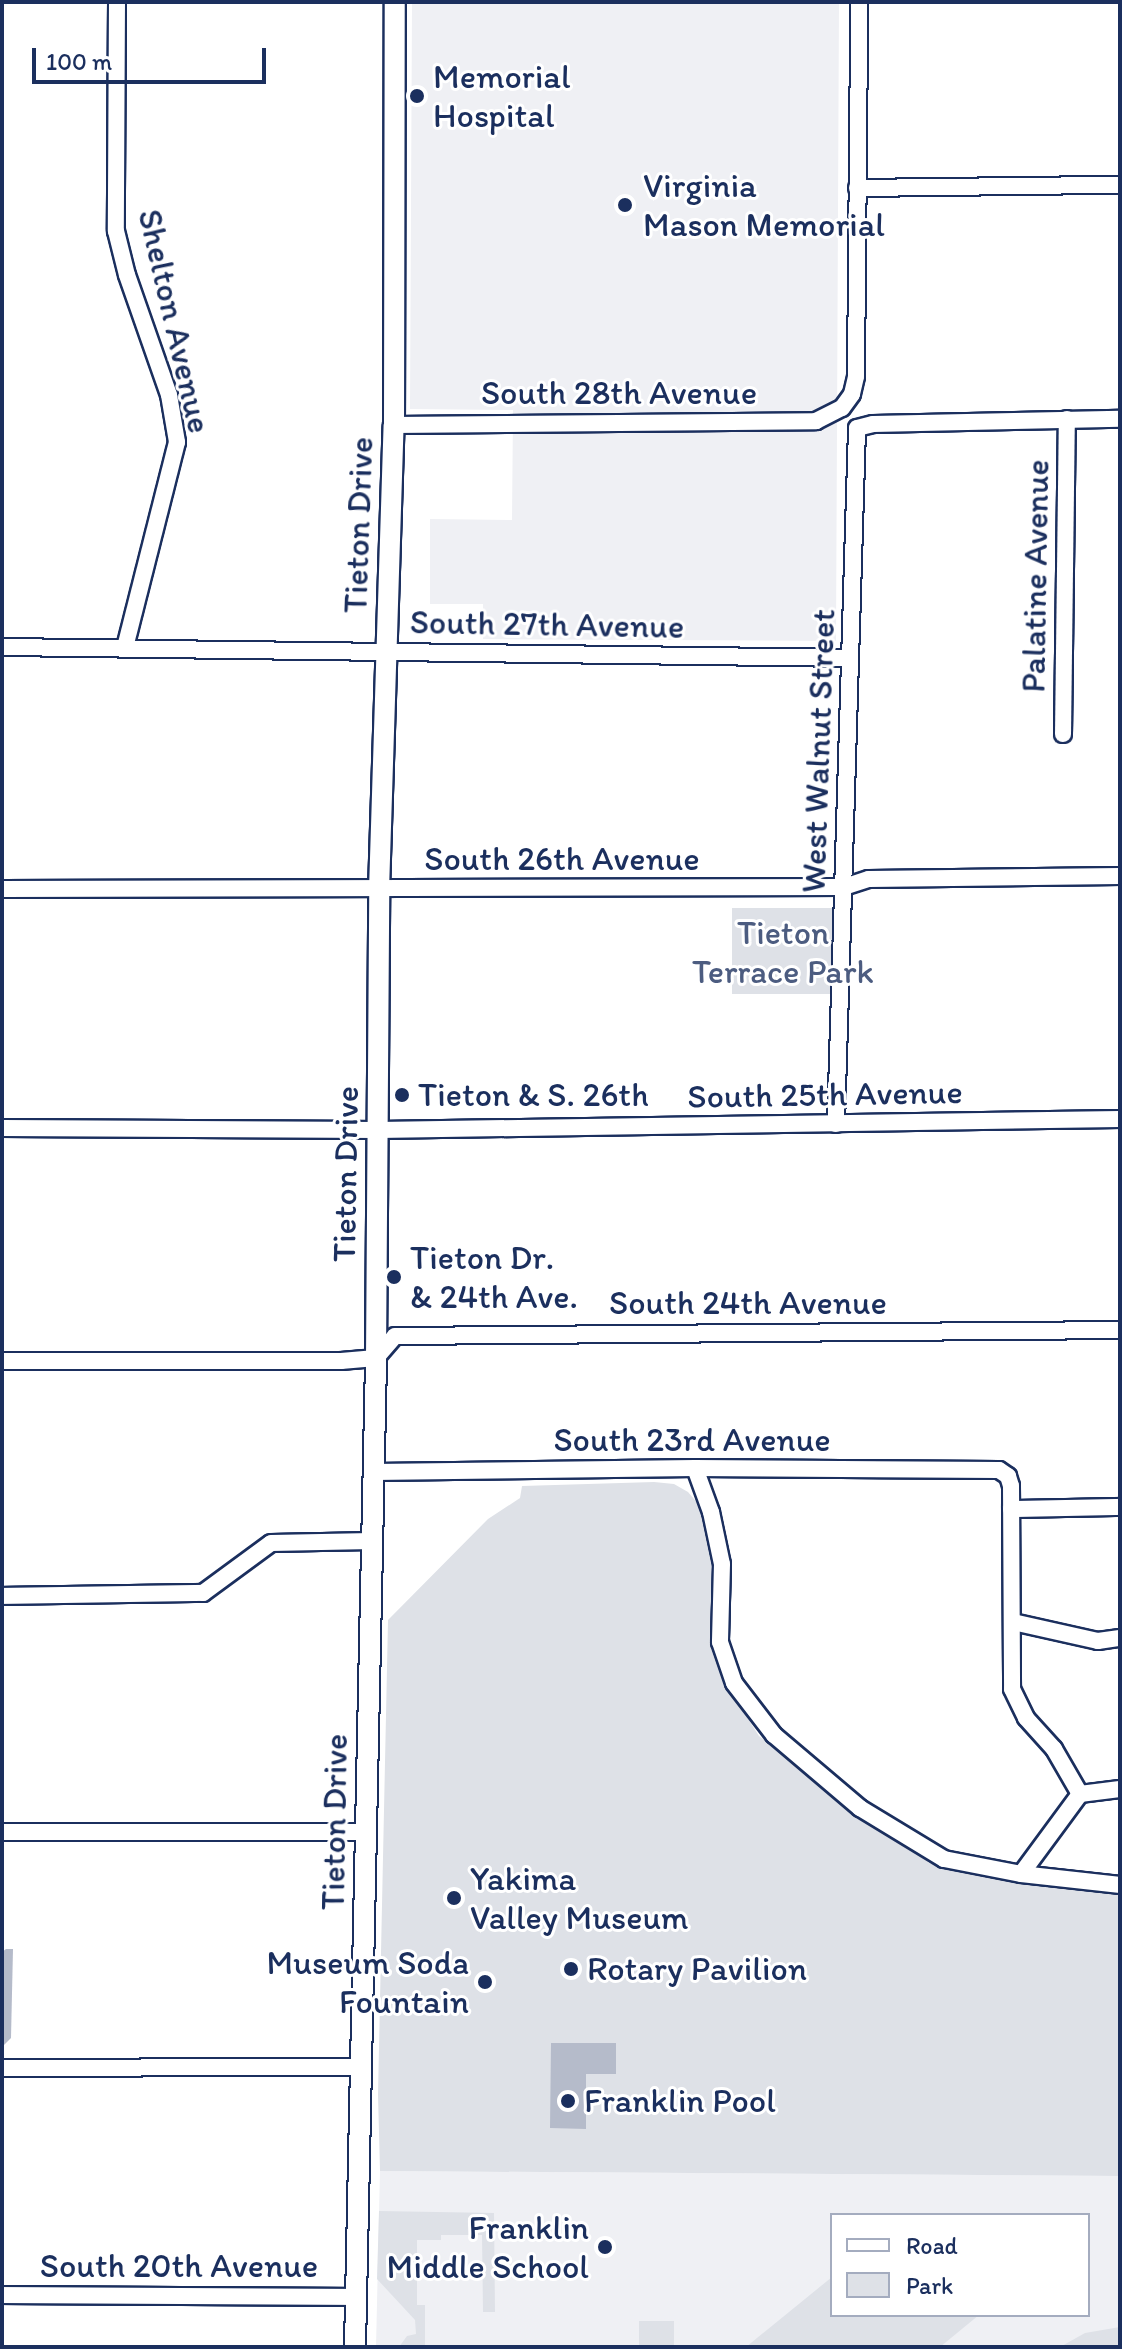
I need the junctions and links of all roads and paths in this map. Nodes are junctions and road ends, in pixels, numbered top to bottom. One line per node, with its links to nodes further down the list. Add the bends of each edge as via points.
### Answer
1 (117, 2): 10 (street, Shelton Avenue, via 116,231 169,395 177,442)
2 (395, 2): 8 (main road, Tieton Drive)
3 (859, 2): 5 (street)
4 (1120, 185): 5 (street)
5 (857, 188): 8 (street, South 28th Avenue, via 856,376 842,408 816,421)
6 (1067, 419): 7 (street); 12 (street, West Walnut Street, via 857,428); 13 (street, Palatine Avenue)
7 (1120, 419)
8 (394, 425): 11 (main road, Tieton Drive)
9 (2, 647): 10 (street, South 27th Avenue)
10 (125, 647): 11 (street, South 27th Avenue)
11 (385, 652): 12 (street, South 27th Avenue); 17 (main road, Tieton Drive)
12 (850, 658): 15 (street, West Walnut Street)
13 (1063, 734)
14 (1120, 876): 15 (street, South 26th Avenue, via 869,879)
15 (844, 887): 17 (street, South 26th Avenue); 19 (street, West Walnut Street)
16 (2, 889): 17 (street, South 26th Avenue)
17 (379, 890): 21 (main road, Tieton Drive)
18 (1120, 1119): 19 (street, South 25th Avenue)
19 (836, 1124): 21 (street, South 25th Avenue)
20 (2, 1128): 21 (street, South 25th Avenue)
21 (378, 1130): 23 (main road, Tieton Drive)
22 (1120, 1330): 23 (street, South 24th Avenue, via 395,1336)
23 (376, 1358): 24 (street); 26 (main road, Tieton Drive)
24 (2, 1361)
25 (695, 1468): 26 (street, South 23rd Avenue); 28 (street, South 23rd Avenue, via 999,1470 1008,1476); 37 (street, via 722,1564 720,1642 734,1683 774,1735 860,1808 944,1859)
26 (374, 1472): 29 (main road, Tieton Drive)
27 (1120, 1507): 28 (street)
28 (1011, 1509): 31 (street)
29 (372, 1541): 30 (street, via 271,1543 203,1593); 36 (main road, Tieton Drive)
30 (2, 1596)
31 (1013, 1622): 32 (street, via 1098,1641); 34 (street, via 1012,1689 1026,1718 1054,1749)
32 (1120, 1638)
33 (1120, 1789): 34 (street)
34 (1080, 1794): 37 (street)
35 (2, 1832): 36 (street)
36 (365, 1832): 39 (main road, Tieton Drive)
37 (1021, 1874): 38 (street)
38 (1120, 1885)
39 (362, 2067): 40 (street); 42 (main road, Tieton Drive)
40 (2, 2068)
41 (2, 2295): 42 (street, South 20th Avenue)
42 (356, 2297): 43 (main road, Tieton Drive)
43 (355, 2347)

